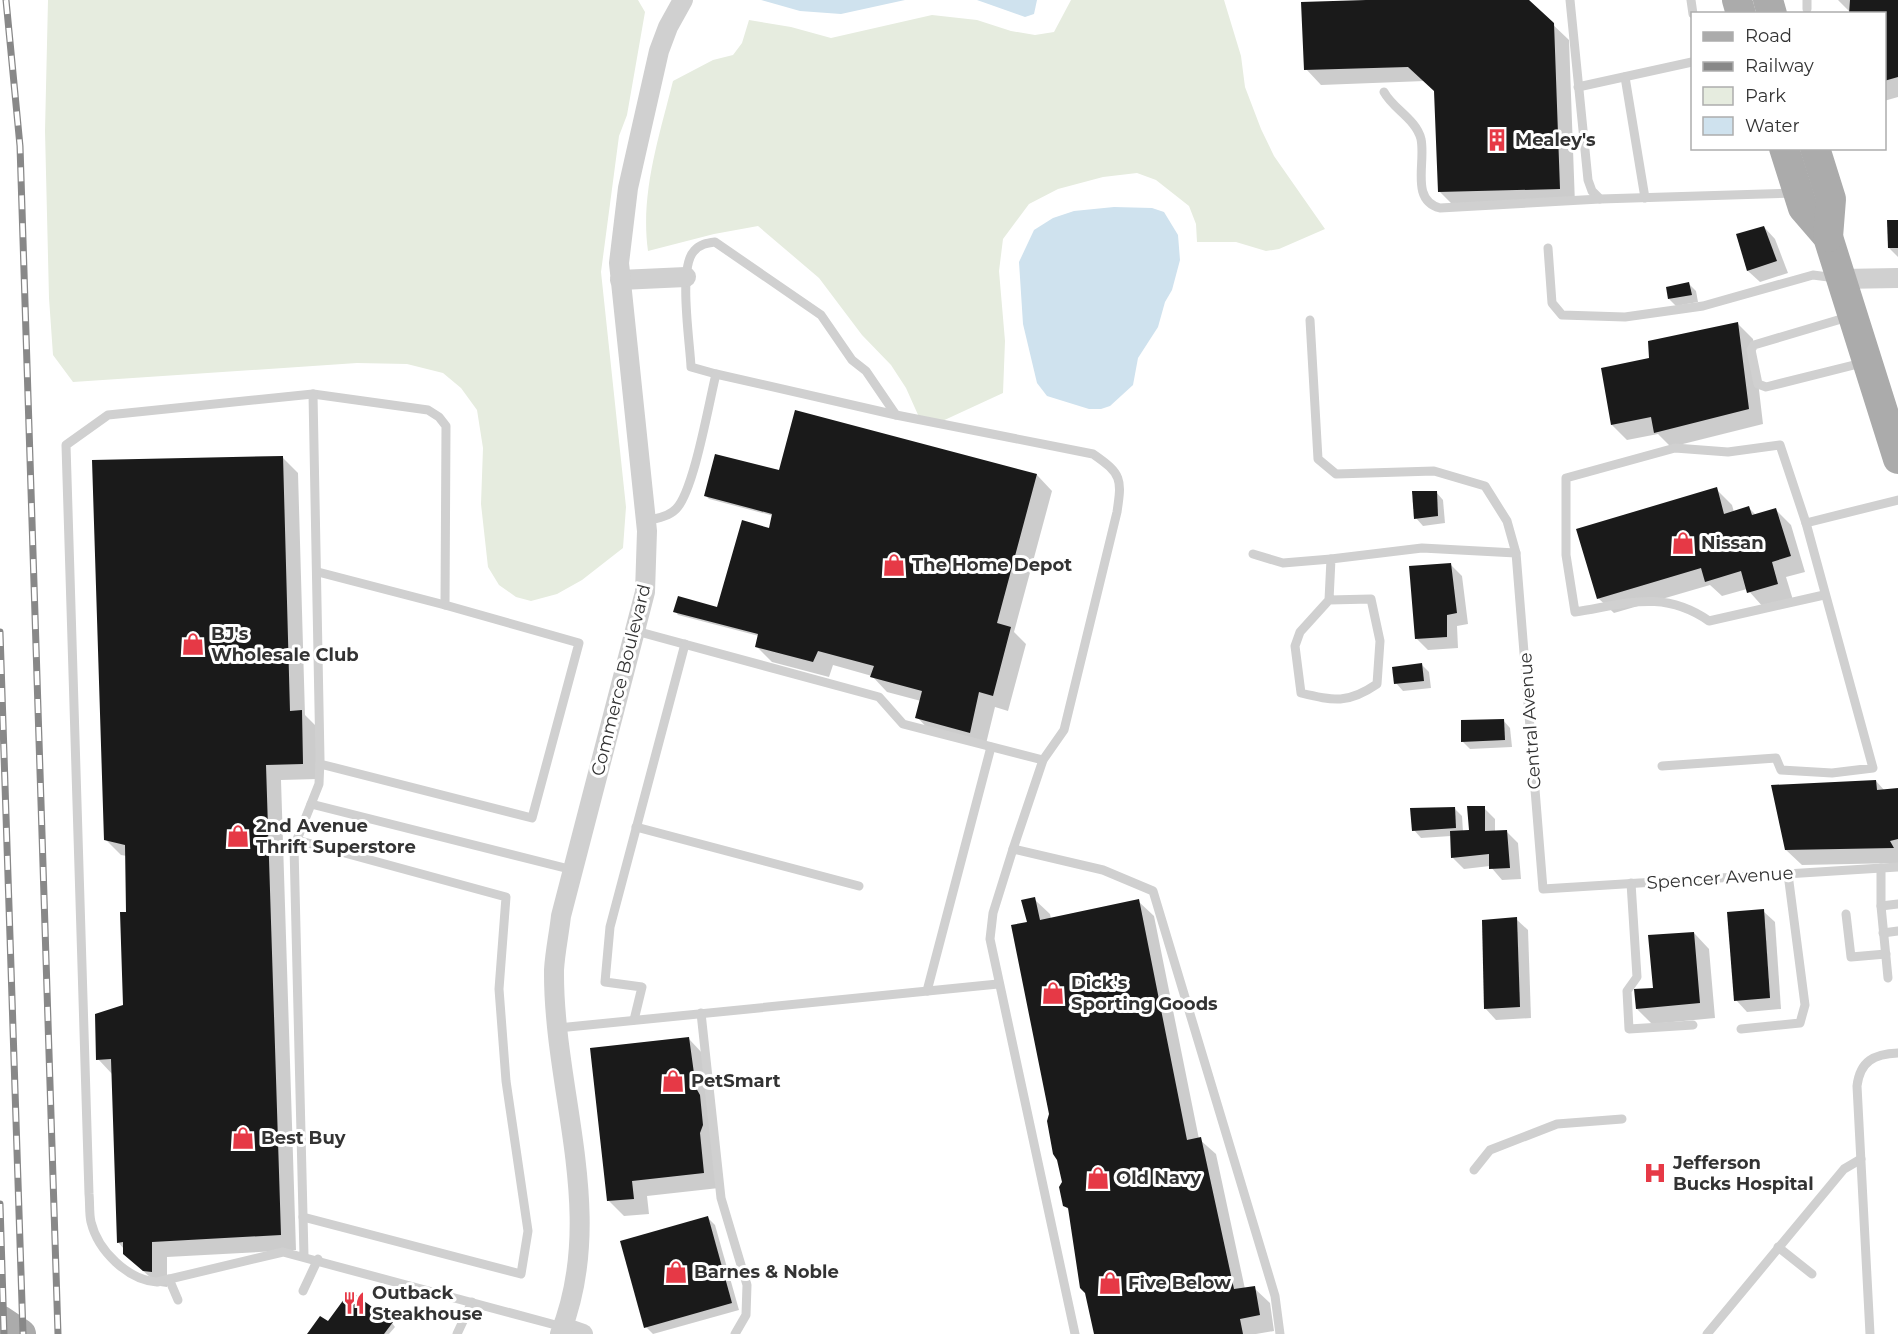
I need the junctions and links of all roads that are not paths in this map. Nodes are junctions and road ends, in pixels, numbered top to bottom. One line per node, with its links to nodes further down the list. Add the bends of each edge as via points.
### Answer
1 (683, 0): 17 (street, Commerce Boulevard, via 659,51 636,148 621,229)
2 (1570, 0): 5 (lane)
3 (1691, 62): 4 (lane)
4 (1625, 77): 5 (lane); 10 (lane)
5 (1578, 87): 11 (lane, via 1588,180)
6 (1383, 92): 11 (lane, via 1390,104 1414,124 1421,138 1423,197 1429,205 1440,208)
7 (1785, 150): 9 (main road)
8 (1816, 150): 12 (main road, via 1831,199)
9 (1798, 192): 10 (lane); 12 (main road, via 1803,208)
10 (1645, 198): 11 (lane)
11 (1600, 199)
12 (1828, 237): 16 (main road)
13 (1548, 248): 16 (lane, via 1552,303 1562,315 1625,317 1703,306 1813,275)
14 (686, 277): 17 (street); 21 (lane, via 691,367); 24 (lane, via 693,251 715,242 821,315)
15 (1898, 278): 16 (street)
16 (1841, 279): 18 (main road)
17 (620, 280): 27 (street, Commerce Boulevard)
18 (1853, 316): 20 (main road); 20 (lane, via 1754,345 1751,350 1758,384 1766,387)
19 (1310, 320): 29 (lane, Central Avenue, via 1318,459 1336,474 1434,471 1485,486 1507,521)
20 (1867, 362): 23 (main road)
21 (716, 374): 24 (lane); 27 (lane, via 689,483 676,508 657,519)
22 (313, 394): 32 (lane); 35 (lane, via 428,410 446,426); 76 (lane, via 108,415 66,445 91,1222 100,1245 134,1276 145,1281)
23 (1889, 403): 25 (main road)
24 (896, 416): 39 (lane, via 1093,454 1114,468 1122,484 1064,730)
25 (1898, 459)
26 (1898, 501): 28 (lane)
27 (646, 520): 36 (street, Commerce Boulevard, via 647,567)
28 (1806, 523): 33 (lane); 33 (lane, via 1780,445 1728,452 1674,448 1566,478 1566,555 1575,612 1653,599 1693,610 1709,621)
29 (1516, 553): 31 (lane, via 1422,548); 52 (lane, Central Avenue)
30 (1253, 554): 31 (lane, via 1283,563)
31 (1331, 558): 34 (lane)
32 (318, 572): 35 (lane); 40 (lane)
33 (1824, 595): 41 (lane, via 1874,768 1832,773 1781,770 1776,758)
34 (1329, 600): 34 (lane, via 1300,632 1295,646 1301,693 1329,700 1358,697 1377,684 1380,640 1371,599)
35 (445, 605): 40 (lane, via 579,642 532,818)
36 (636, 631): 37 (lane); 48 (street, Commerce Boulevard)
37 (685, 644): 38 (lane, via 879,697 903,724); 43 (lane)
38 (991, 747): 39 (lane); 61 (lane)
39 (1043, 760): 45 (lane)
40 (320, 764): 42 (lane, via 319,784)
41 (1662, 766)
42 (311, 804): 44 (lane); 48 (lane)
43 (636, 827): 51 (lane); 63 (lane, via 610,927 605,982 642,987)
44 (297, 840): 71 (lane, via 294,850); 71 (lane, via 506,897 500,943 501,1036 528,1231 521,1274)
45 (1013, 849): 60 (lane, via 991,923); 87 (lane, via 1103,870 1153,891 1275,1296)
46 (1898, 867): 47 (lane, Spencer Avenue)
47 (1881, 868): 49 (lane, Spencer Avenue); 54 (lane)
48 (573, 870): 65 (street, Commerce Boulevard, via 555,957)
49 (1788, 874): 50 (lane, Spencer Avenue); 66 (lane, via 1805,1005 1800,1023)
50 (1631, 883): 52 (lane, Spencer Avenue); 64 (lane, via 1637,977 1627,991 1629,1029)
51 (860, 886)
52 (1543, 889)
53 (1898, 904): 54 (lane)
54 (1881, 906): 57 (lane)
55 (1846, 914): 58 (lane, via 1851,957)
56 (1898, 931): 57 (lane)
57 (1883, 933): 58 (lane)
58 (1886, 954): 59 (lane)
59 (1888, 978)
60 (998, 984): 61 (lane); 86 (lane)
61 (927, 991): 62 (lane)
62 (701, 1013): 63 (lane); 85 (lane, via 722,1198 747,1285 746,1315)
63 (634, 1020): 65 (lane)
64 (1693, 1025)
65 (558, 1028): 81 (street, Commerce Boulevard, via 581,1212 575,1292)
66 (1741, 1029)
67 (1898, 1053): 69 (lane, via 1868,1060 1858,1076)
68 (1622, 1119): 70 (lane, via 1557,1124 1490,1150)
69 (1861, 1159): 72 (lane, via 1844,1169); 89 (lane)
70 (1474, 1170)
71 (303, 1217): 73 (lane)
72 (1778, 1247): 75 (lane); 88 (lane)
73 (304, 1256): 74 (lane); 76 (lane, via 283,1252)
74 (318, 1260): 77 (lane); 79 (lane)
75 (1812, 1274)
76 (169, 1279): 78 (lane)
77 (303, 1291)
78 (178, 1300)
79 (472, 1302): 81 (lane); 83 (lane)
80 (0, 1320): 82 (main road)
81 (562, 1331): 84 (street)
82 (21, 1334)
83 (457, 1334)
84 (583, 1334)
85 (735, 1334)
86 (1075, 1334)
87 (1280, 1334)
88 (1707, 1334)
89 (1870, 1334)

